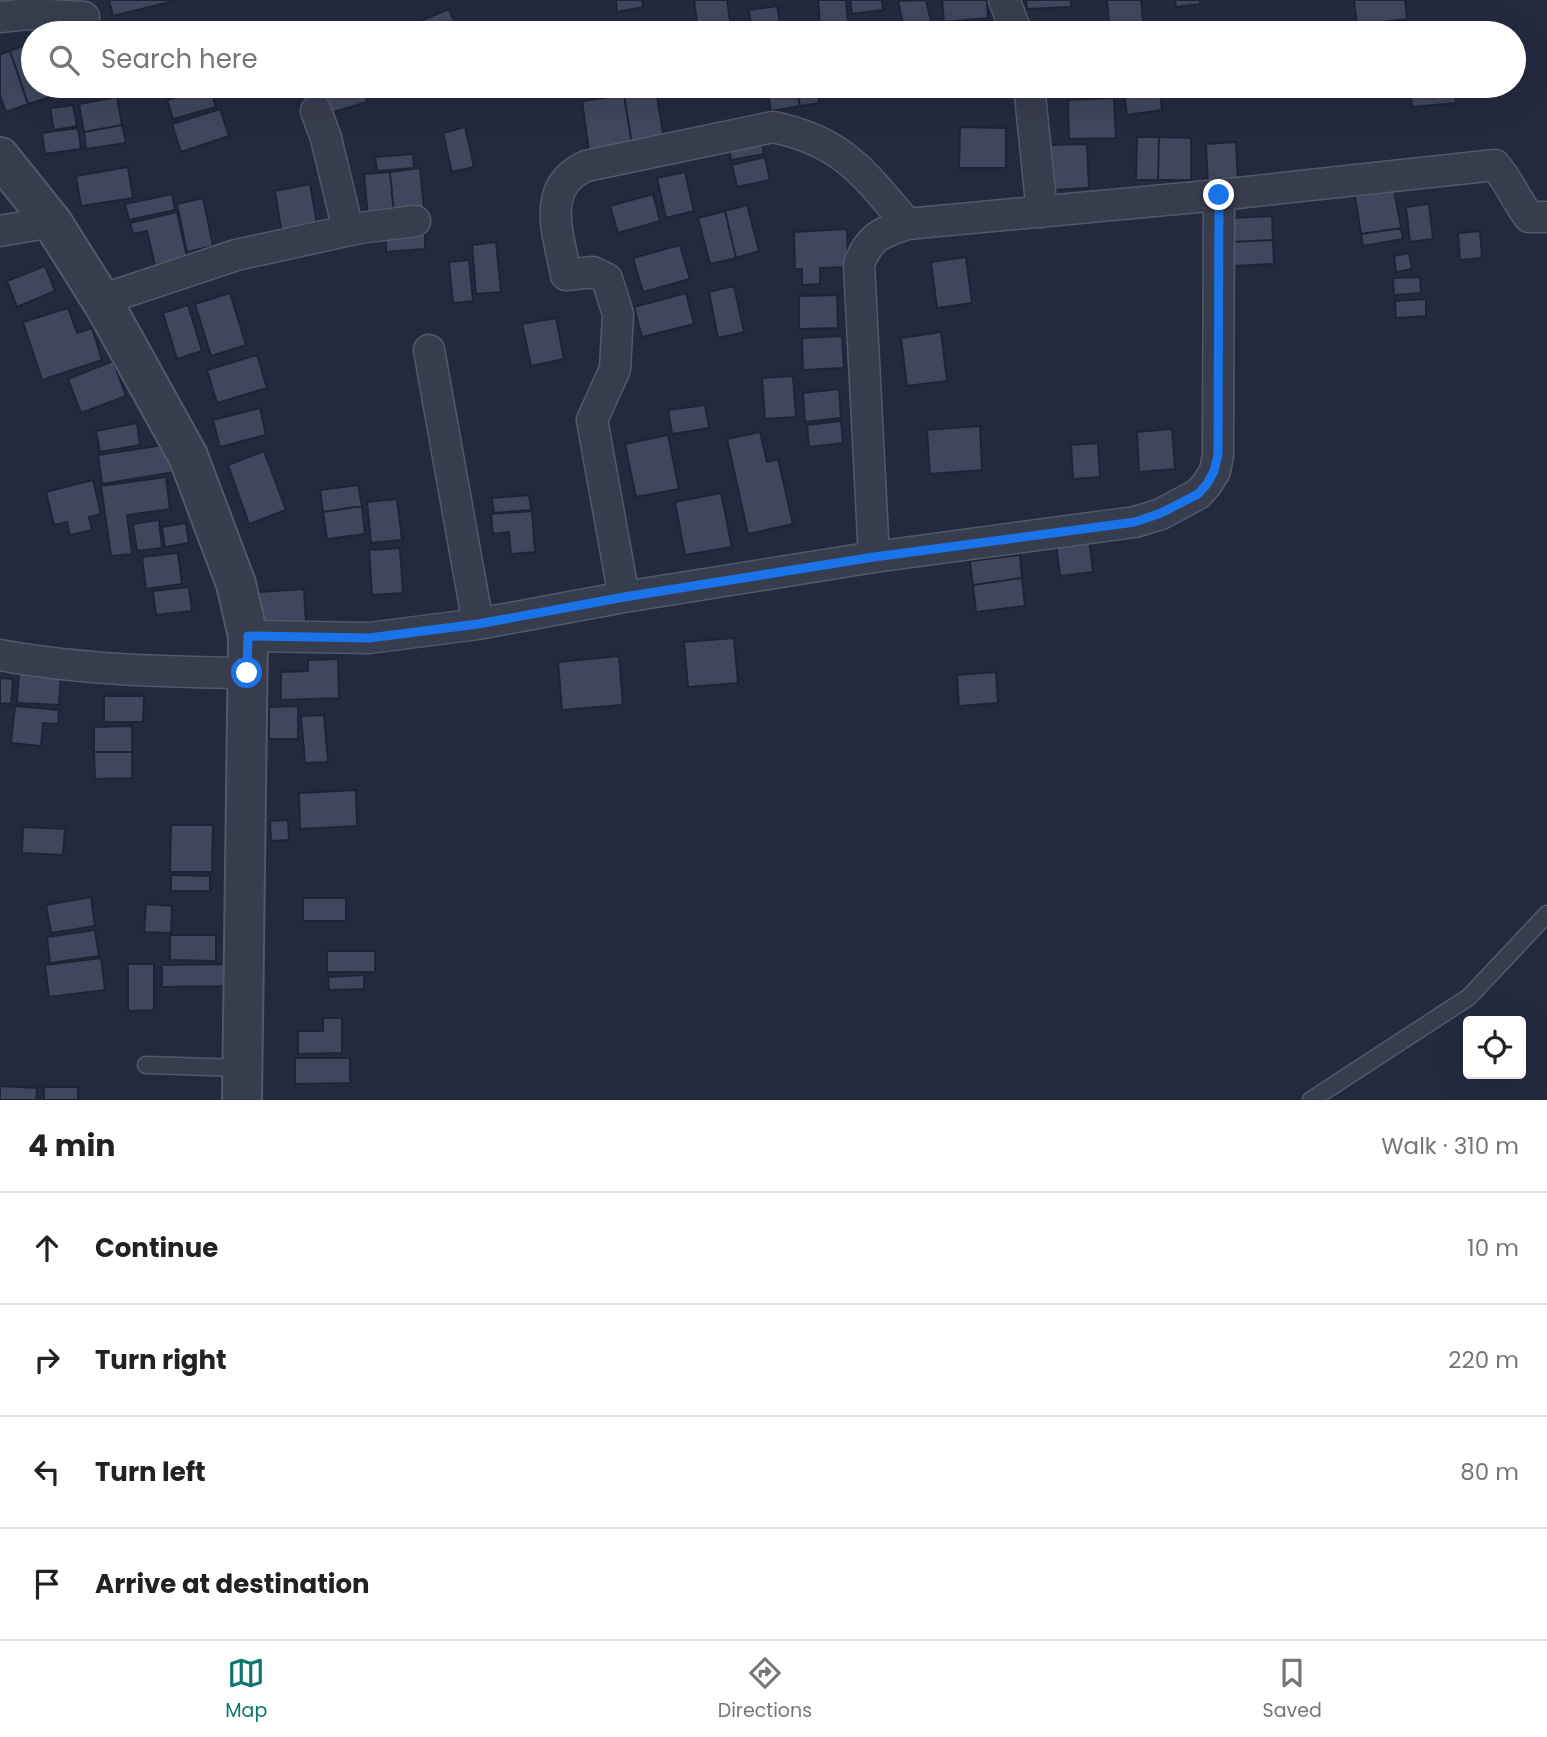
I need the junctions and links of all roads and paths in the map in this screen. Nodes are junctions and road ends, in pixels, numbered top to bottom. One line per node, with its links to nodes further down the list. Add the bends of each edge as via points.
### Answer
1 (1004, 0): 4 (street)
2 (0, 17): 3 (street)
3 (84, 17)
4 (1012, 21)
5 (1029, 98): 9 (street)
6 (316, 111): 14 (street)
7 (0, 157): 12 (street)
8 (1219, 195): 9 (street); 10 (street, via 1495,165 1529,217); 18 (street, via 1218,455 1207,484 1185,502 1135,522)
9 (1042, 212): 13 (street)
10 (1547, 217)
11 (415, 220): 14 (street)
12 (52, 222): 15 (street); 16 (street)
13 (908, 224): 18 (street, via 883,233 865,247 859,264); 19 (street, via 848,159 801,132 773,127 586,166 563,183 555,200 566,275 593,272 607,279 618,314 615,369 593,420)
14 (348, 230): 16 (street, via 236,256)
15 (0, 231)
16 (101, 300): 21 (street, via 188,456 236,584)
17 (429, 350): 20 (street)
18 (874, 557): 19 (street)
19 (624, 597): 20 (street)
20 (478, 624): 21 (street)
21 (248, 654): 22 (street, via 167,672); 25 (street)
22 (0, 655)
23 (1547, 914): 26 (lane, via 1469,997)
24 (146, 1065): 25 (lane)
25 (242, 1084)
26 (1311, 1100)

